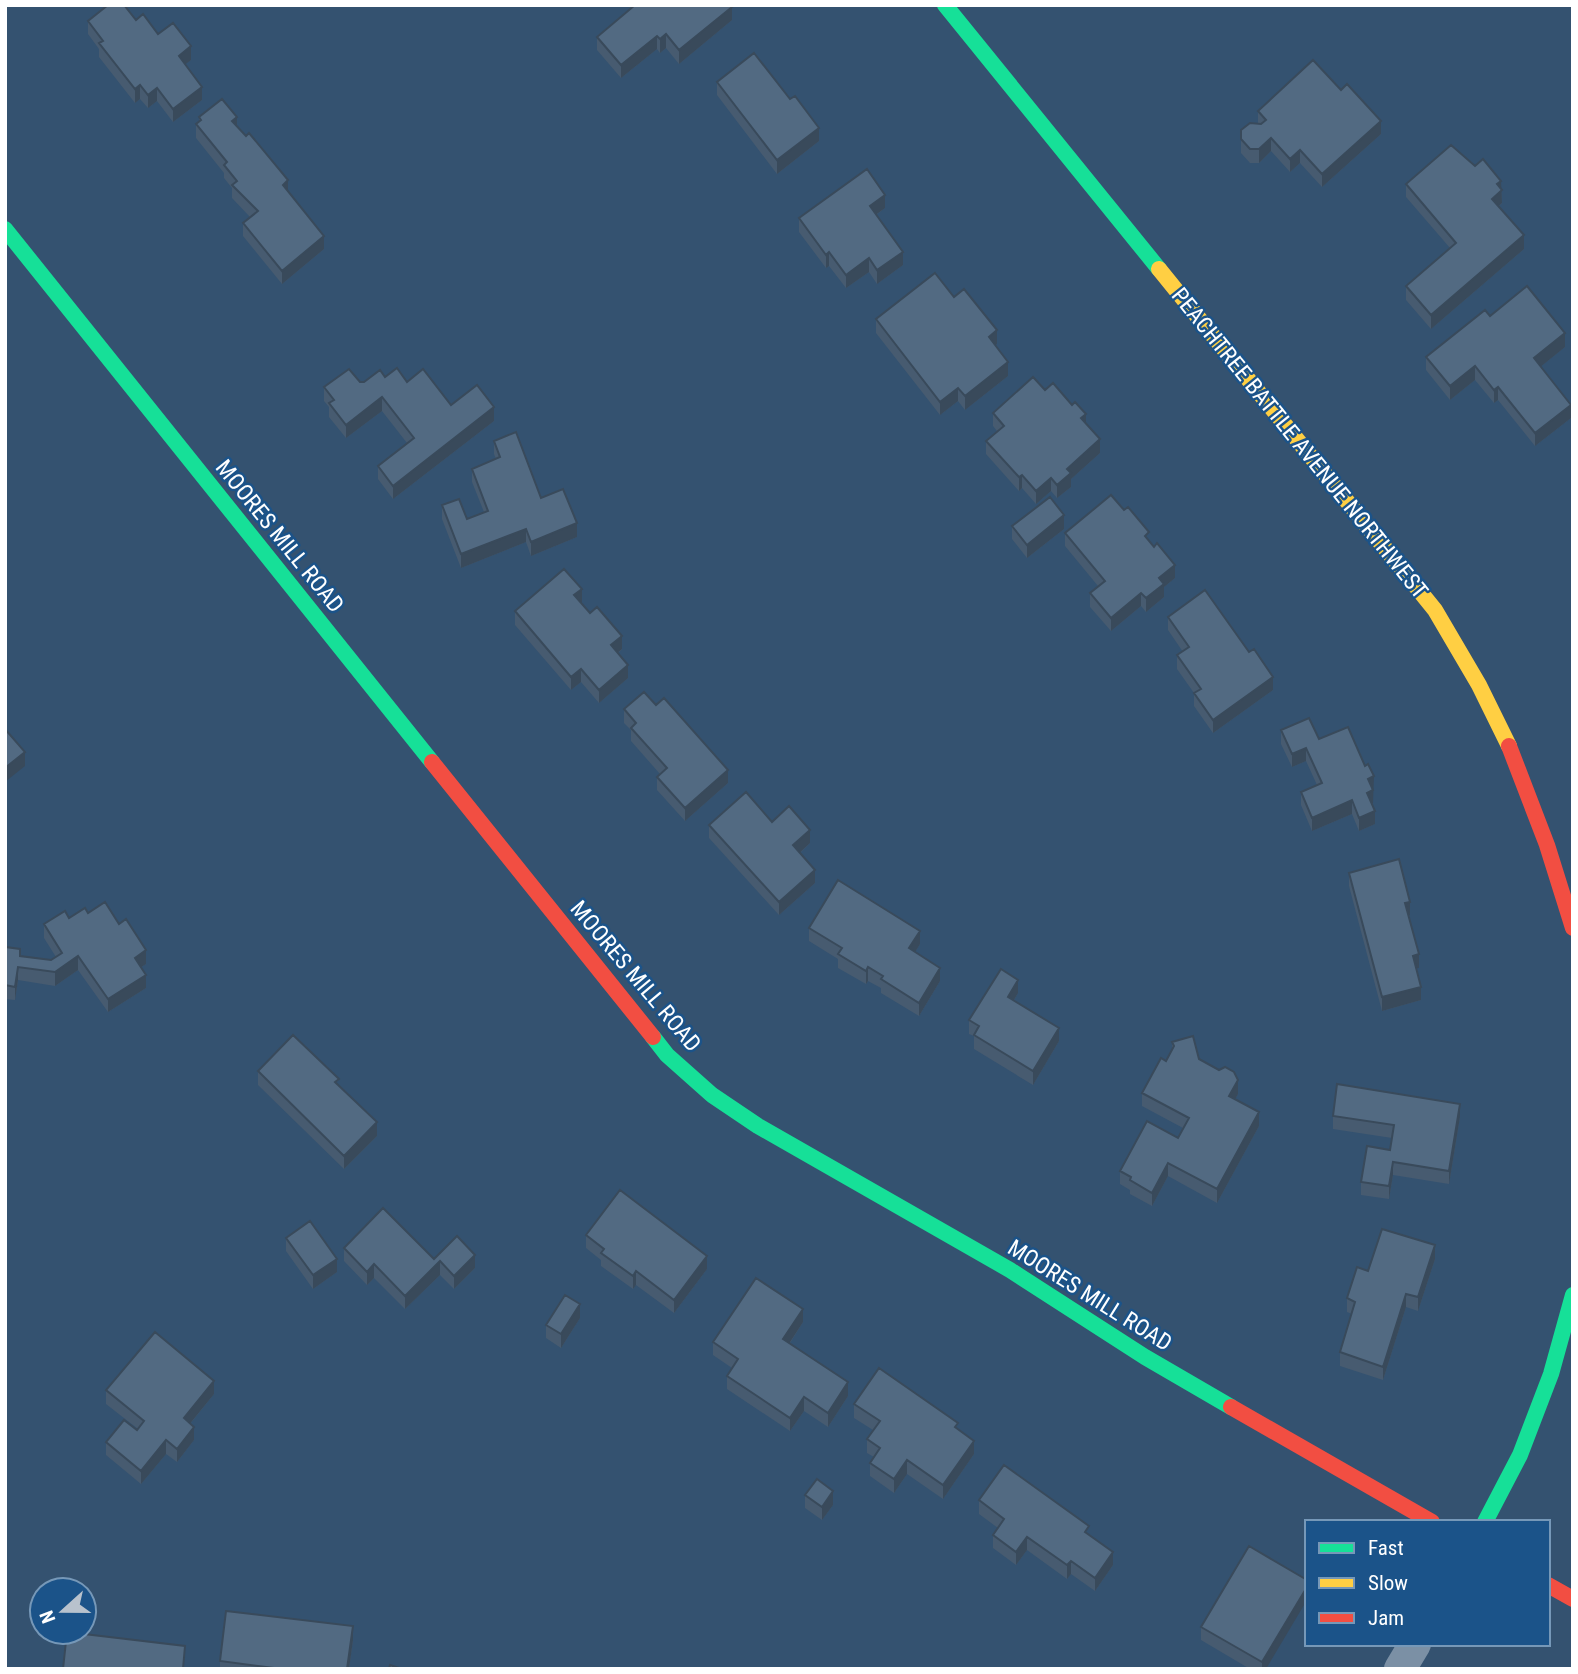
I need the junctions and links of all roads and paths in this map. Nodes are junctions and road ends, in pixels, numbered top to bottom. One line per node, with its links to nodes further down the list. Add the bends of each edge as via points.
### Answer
1 (945, 5): 3 (street, PEACHTREE BATTLE AVENUE NORTHWEST, via 1435,610 1464,654 1506,738 1550,846)
2 (5, 229): 5 (street, MOORES MILL ROAD, via 667,1055 712,1095 758,1126)
3 (1573, 928)
4 (1573, 1295): 6 (street, via 1551,1374 1520,1455)
5 (1430, 1520)
6 (1486, 1520)
7 (1550, 1586): 8 (street)
8 (1573, 1599)
9 (1414, 1646): 10 (street)
10 (1400, 1669)

